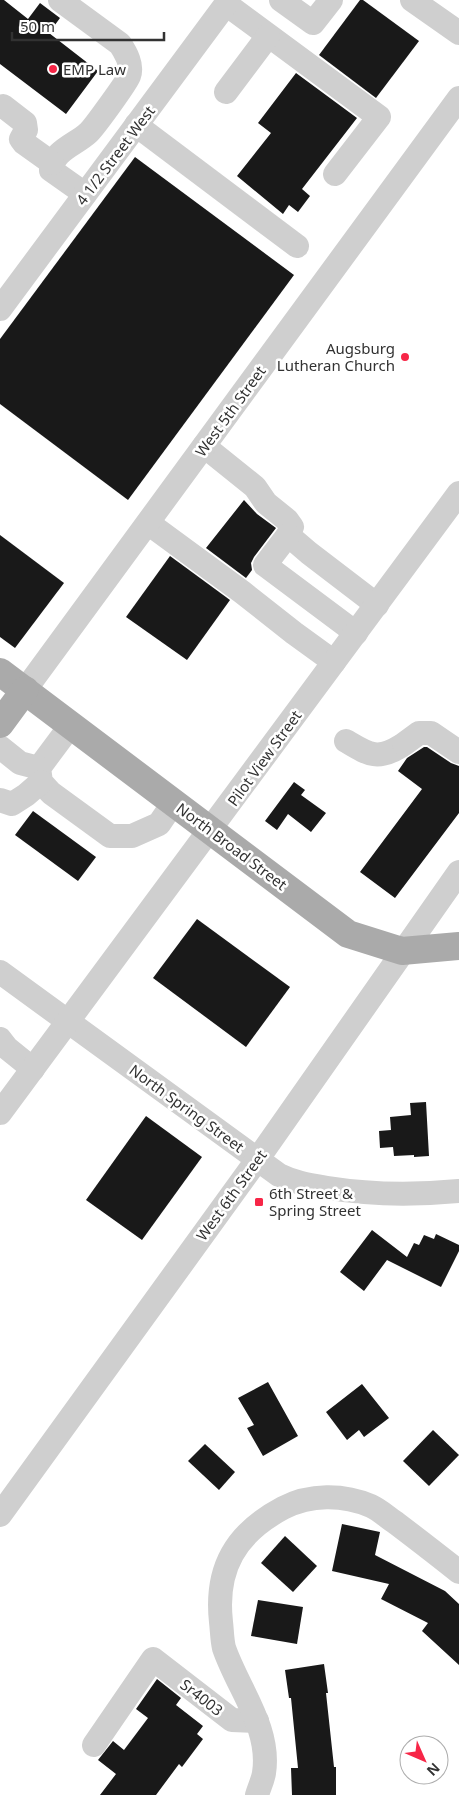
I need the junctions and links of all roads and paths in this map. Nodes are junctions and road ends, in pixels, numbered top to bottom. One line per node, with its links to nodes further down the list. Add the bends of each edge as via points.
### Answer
1 (60, 0): 12 (street, via 120,44 130,63 129,76 89,133 62,151)
2 (281, 0): 3 (street, via 314,23)
3 (331, 0)
4 (412, 0): 6 (street)
5 (228, 2): 7 (street); 11 (street, 4 1/2 Street West)
6 (459, 33)
7 (268, 36): 8 (street); 13 (street, via 379,118)
8 (226, 92)
9 (459, 98): 17 (street, West 5th Street)
10 (0, 107): 12 (street, via 25,123 24,143)
11 (136, 126): 14 (street, 4 1/2 Street West); 15 (street)
12 (53, 163): 14 (street)
13 (335, 174)
14 (89, 188): 16 (street, 4 1/2 Street West)
15 (297, 246)
16 (0, 309)
17 (204, 446): 19 (street, West 5th Street); 20 (street, via 255,487 266,504 287,520 292,527)
18 (459, 493): 21 (street, Pilot View Street)
19 (148, 523): 23 (street); 25 (street, West 5th Street)
20 (288, 535): 21 (street); 22 (street, via 265,564)
21 (377, 605): 22 (street, Pilot View Street)
22 (356, 633): 23 (street, Pilot View Street)
23 (334, 662): 34 (street, Pilot View Street)
24 (0, 672): 25 (main road, North Broad Street)
25 (25, 690): 26 (main road, West 5th Street); 27 (main road, North Broad Street)
26 (0, 724)
27 (71, 725): 31 (street); 33 (main road, North Broad Street)
28 (346, 741): 30 (street, via 368,754 388,754 419,733 431,733)
29 (0, 747): 31 (street)
30 (459, 752)
31 (40, 775): 32 (street, via 26,795 12,804); 33 (street, via 50,793 110,836 132,836 158,824)
32 (0, 800)
33 (174, 802): 34 (main road, North Broad Street)
34 (211, 830): 37 (main road, North Broad Street, via 348,934); 39 (street, Pilot View Street)
35 (459, 872): 37 (street, West 6th Street)
36 (459, 946): 37 (main road, North Broad Street)
37 (402, 950): 43 (street, West 6th Street)
38 (0, 972): 39 (street, North Spring Street)
39 (68, 1022): 41 (street, Pilot View Street); 43 (street, North Spring Street)
40 (0, 1039): 41 (street)
41 (33, 1069): 42 (street, Pilot View Street)
42 (0, 1113)
43 (257, 1160): 44 (street, North Spring Street, via 294,1182 349,1192 396,1195); 45 (street, West 6th Street)
44 (459, 1191)
45 (0, 1516)
46 (459, 1572): 47 (street, via 373,1506 356,1500 309,1498 291,1504 251,1528 230,1559 222,1576 219,1594 224,1647)
47 (257, 1721): 48 (street, Sr4003, via 232,1720 153,1659); 49 (street, via 264,1750 264,1773)
48 (94, 1745)
49 (257, 1795)

